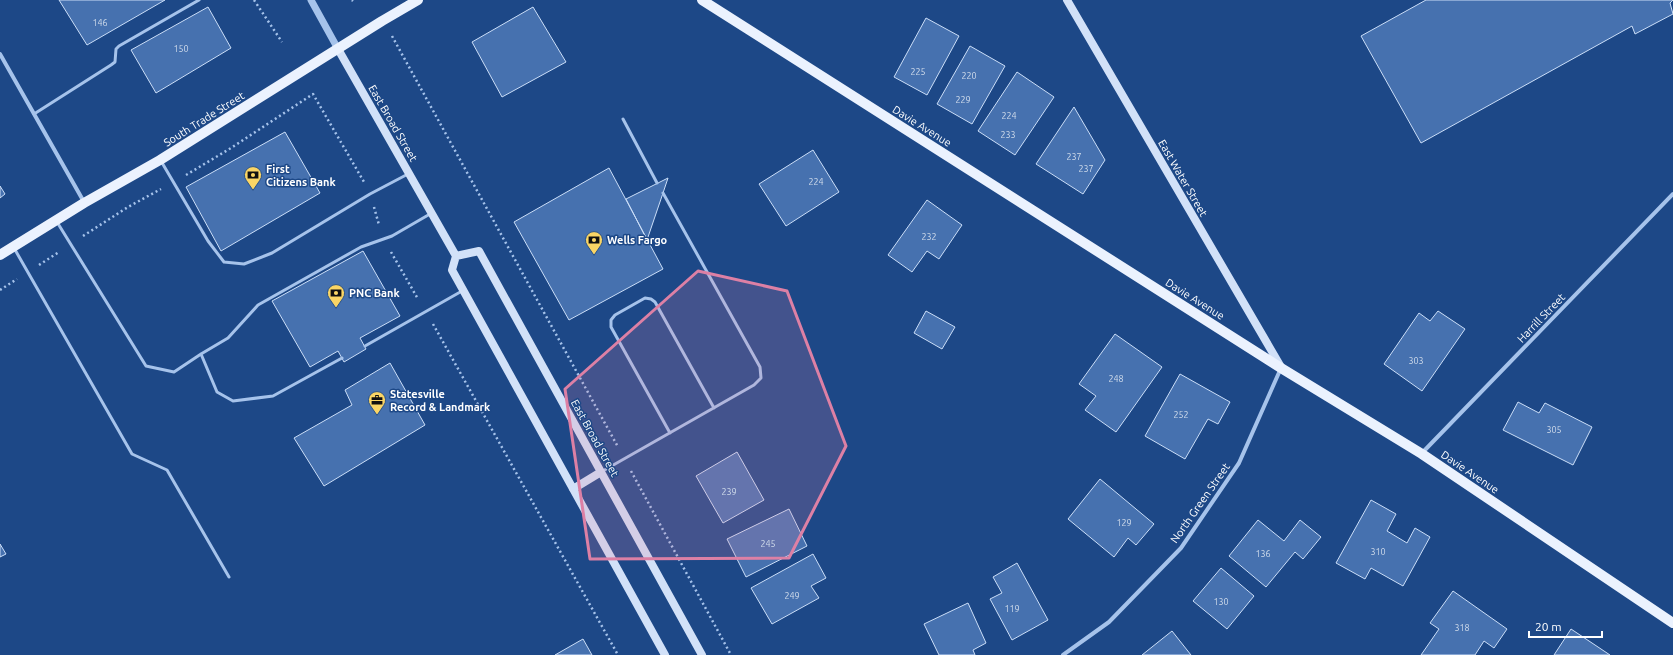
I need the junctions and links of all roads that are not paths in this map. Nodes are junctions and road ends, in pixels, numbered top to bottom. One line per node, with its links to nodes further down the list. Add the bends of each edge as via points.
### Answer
1 (199, 0): 8 (lane, via 119,46 111,65)
2 (311, 0): 6 (street, East Broad Street)
3 (418, 0): 6 (main road, South Trade Street)
4 (702, 0): 25 (main road, Davie Avenue)
5 (1067, 0): 25 (main road, East Water Street)
6 (338, 49): 10 (main road, South Trade Street); 11 (main road, East Broad Street)
7 (0, 54): 8 (street)
8 (34, 114): 15 (street)
9 (623, 120): 12 (lane)
10 (160, 160): 11 (lane, via 208,241 224,262 244,264 272,253 370,194); 15 (main road, South Trade Street)
11 (410, 174): 16 (main road, East Broad Street)
12 (657, 183)
13 (663, 193): 26 (lane, via 760,367 761,378 754,385)
14 (1673, 194): 28 (street, Harrill Street)
15 (84, 202): 17 (main road, South Trade Street)
16 (432, 213): 20 (main road, East Broad Street); 23 (lane, via 392,236 361,247 258,305 228,338)
17 (56, 220): 18 (main road, South Trade Street); 23 (lane, via 146,366 174,372)
18 (13, 247): 19 (main road, South Trade Street); 31 (lane, via 132,454 167,470)
19 (0, 255)
20 (456, 256): 21 (main road, via 452,270); 29 (main road, East Broad Street, via 479,252)
21 (463, 291): 22 (lane); 30 (main road)
22 (365, 346)
23 (201, 354): 24 (lane, via 217,392 233,401 273,396)
24 (342, 358)
25 (1281, 368): 28 (main road, Davie Avenue); 35 (street, North Green Street, via 1239,463 1181,548 1109,622)
26 (714, 408): 27 (lane); 27 (lane, via 655,302 645,298 615,315 611,320 612,327)
27 (670, 433): 29 (lane)
28 (1422, 454): 32 (main road, Davie Avenue)
29 (601, 472): 30 (main road); 34 (main road, East Broad Street)
30 (573, 489): 33 (main road)
31 (229, 577)
32 (1673, 623)
33 (665, 655)
34 (702, 655)
35 (1063, 655)

